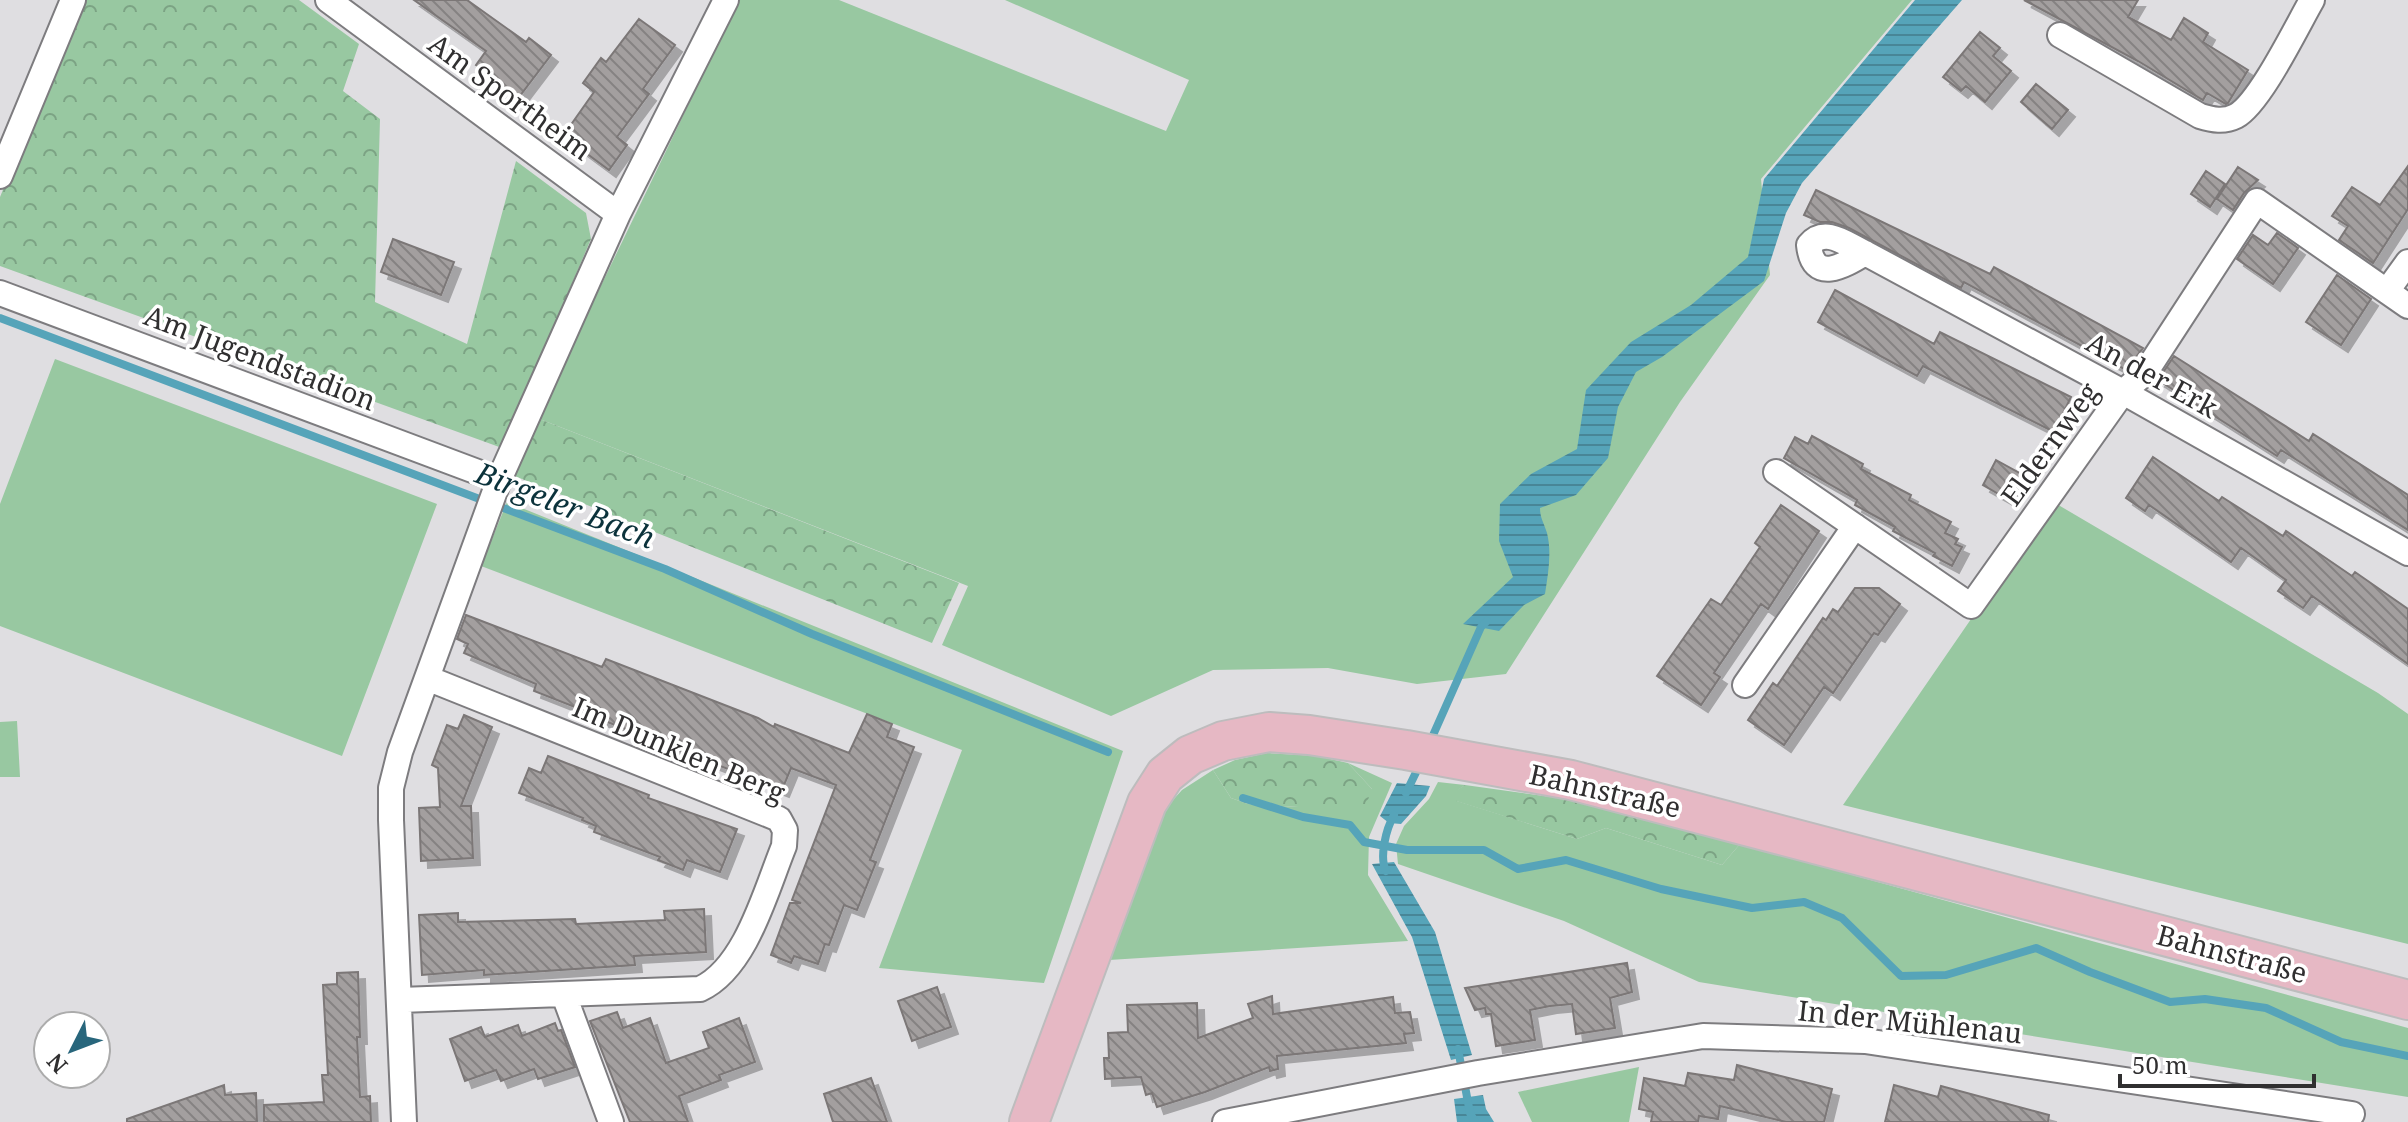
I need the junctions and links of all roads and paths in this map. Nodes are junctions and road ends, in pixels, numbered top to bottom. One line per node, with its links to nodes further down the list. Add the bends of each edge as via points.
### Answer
1 (73, 0): 6 (street)
2 (328, 0): 7 (street, Am Sportheim)
3 (726, 0): 7 (street)
4 (2312, 0): 5 (street, via 2253,100 2233,118 2216,121)
5 (2060, 35)
6 (0, 176)
7 (618, 214): 15 (street)
8 (1865, 253): 13 (street, An der Erk)
9 (2408, 262): 10 (street)
10 (2387, 291): 12 (street); 13 (street, Eldernweg, via 2257,201 2145,373)
11 (0, 293): 15 (street, Am Jugendstadion)
12 (2408, 306)
13 (2123, 392): 16 (street, Eldernweg, via 1971,606); 17 (street, An der Erk)
14 (1776, 472): 16 (street, Eldernweg)
15 (493, 497): 18 (street)
16 (1855, 526): 19 (street)
17 (2408, 553)
18 (427, 678): 20 (street, Im Dunklen Berg, via 779,819 785,830 784,846 749,932 713,983 700,989); 21 (street, via 391,788)
19 (1745, 685)
20 (564, 995): 21 (street, Im Dunklen Berg); 25 (street)
21 (400, 1000): 24 (street)
22 (2408, 1000): 26 (main road, Bahnstraße, via 1571,780 1269,732 1223,741 1190,755 1165,775 1147,803)
23 (2352, 1114): 27 (street, In der Mühlenau, via 1913,1047 1703,1036)
24 (404, 1122)
25 (611, 1122)
26 (1029, 1122)
27 (1225, 1122)

